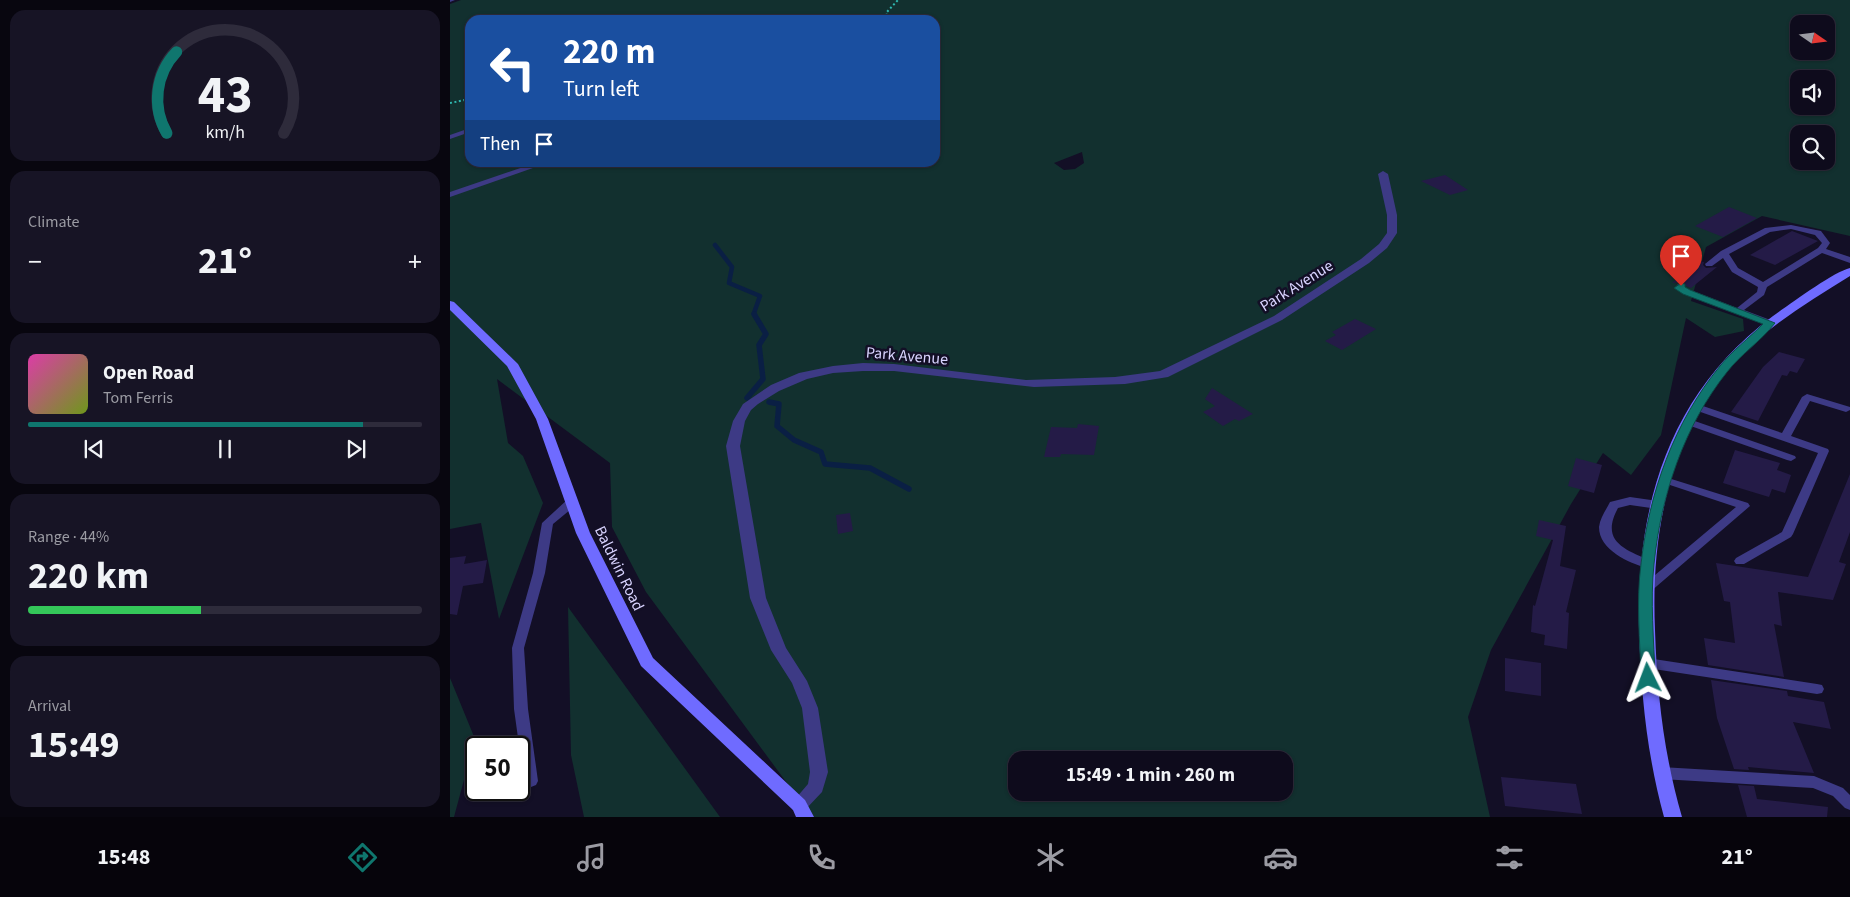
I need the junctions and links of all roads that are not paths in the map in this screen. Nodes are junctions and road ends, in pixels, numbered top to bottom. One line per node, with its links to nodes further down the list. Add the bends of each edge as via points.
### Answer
1 (465, 132): 2 (lane)
2 (450, 136)
3 (532, 167): 5 (lane)
4 (1383, 174): 32 (street, Park Avenue, via 1392,215 1392,233 1384,246 1278,318 1164,374 1144,379 1040,384 899,369 844,368 816,372 786,382 747,408 737,426 733,446 758,598 779,650 799,681 810,708 819,772 816,786)
5 (450, 195)
6 (1821, 250): 7 (lane, via 1826,243 1818,233 1791,227 1768,230); 8 (lane); 12 (lane)
7 (1724, 253): 9 (lane); 12 (lane, via 1735,270)
8 (1850, 260)
9 (1709, 264)
10 (1850, 271): 15 (main road)
11 (1681, 286): 14 (lane, via 1679,288 1687,292)
12 (1763, 286): 14 (lane, via 1762,293)
13 (450, 304): 22 (main road, Baldwin Road, via 512,364 542,419)
14 (1738, 311): 15 (lane)
15 (1770, 323): 16 (main road, via 1724,368)
16 (1696, 407): 18 (main road); 19 (lane)
17 (1846, 409): 19 (lane, via 1807,397)
18 (1689, 422): 20 (lane); 21 (main road)
19 (1785, 438): 24 (lane, via 1824,451 1787,534)
20 (1791, 458)
21 (1665, 480): 23 (main road); 26 (lane, via 1744,506)
22 (572, 502): 30 (lane, via 548,523 539,573 518,648 521,709); 32 (main road, Baldwin Road, via 583,533 647,662)
23 (1658, 505): 25 (main road); 25 (lane, via 1630,501 1614,505 1605,528 1610,544 1619,552)
24 (1740, 561)
25 (1647, 564): 26 (main road)
26 (1646, 589): 27 (main road)
27 (1646, 663): 28 (lane); 29 (main road)
28 (1817, 689)
29 (1661, 773): 31 (lane, via 1814,782 1838,792); 33 (main road)
30 (531, 780)
31 (1850, 804)
32 (802, 811)
33 (1673, 817)

